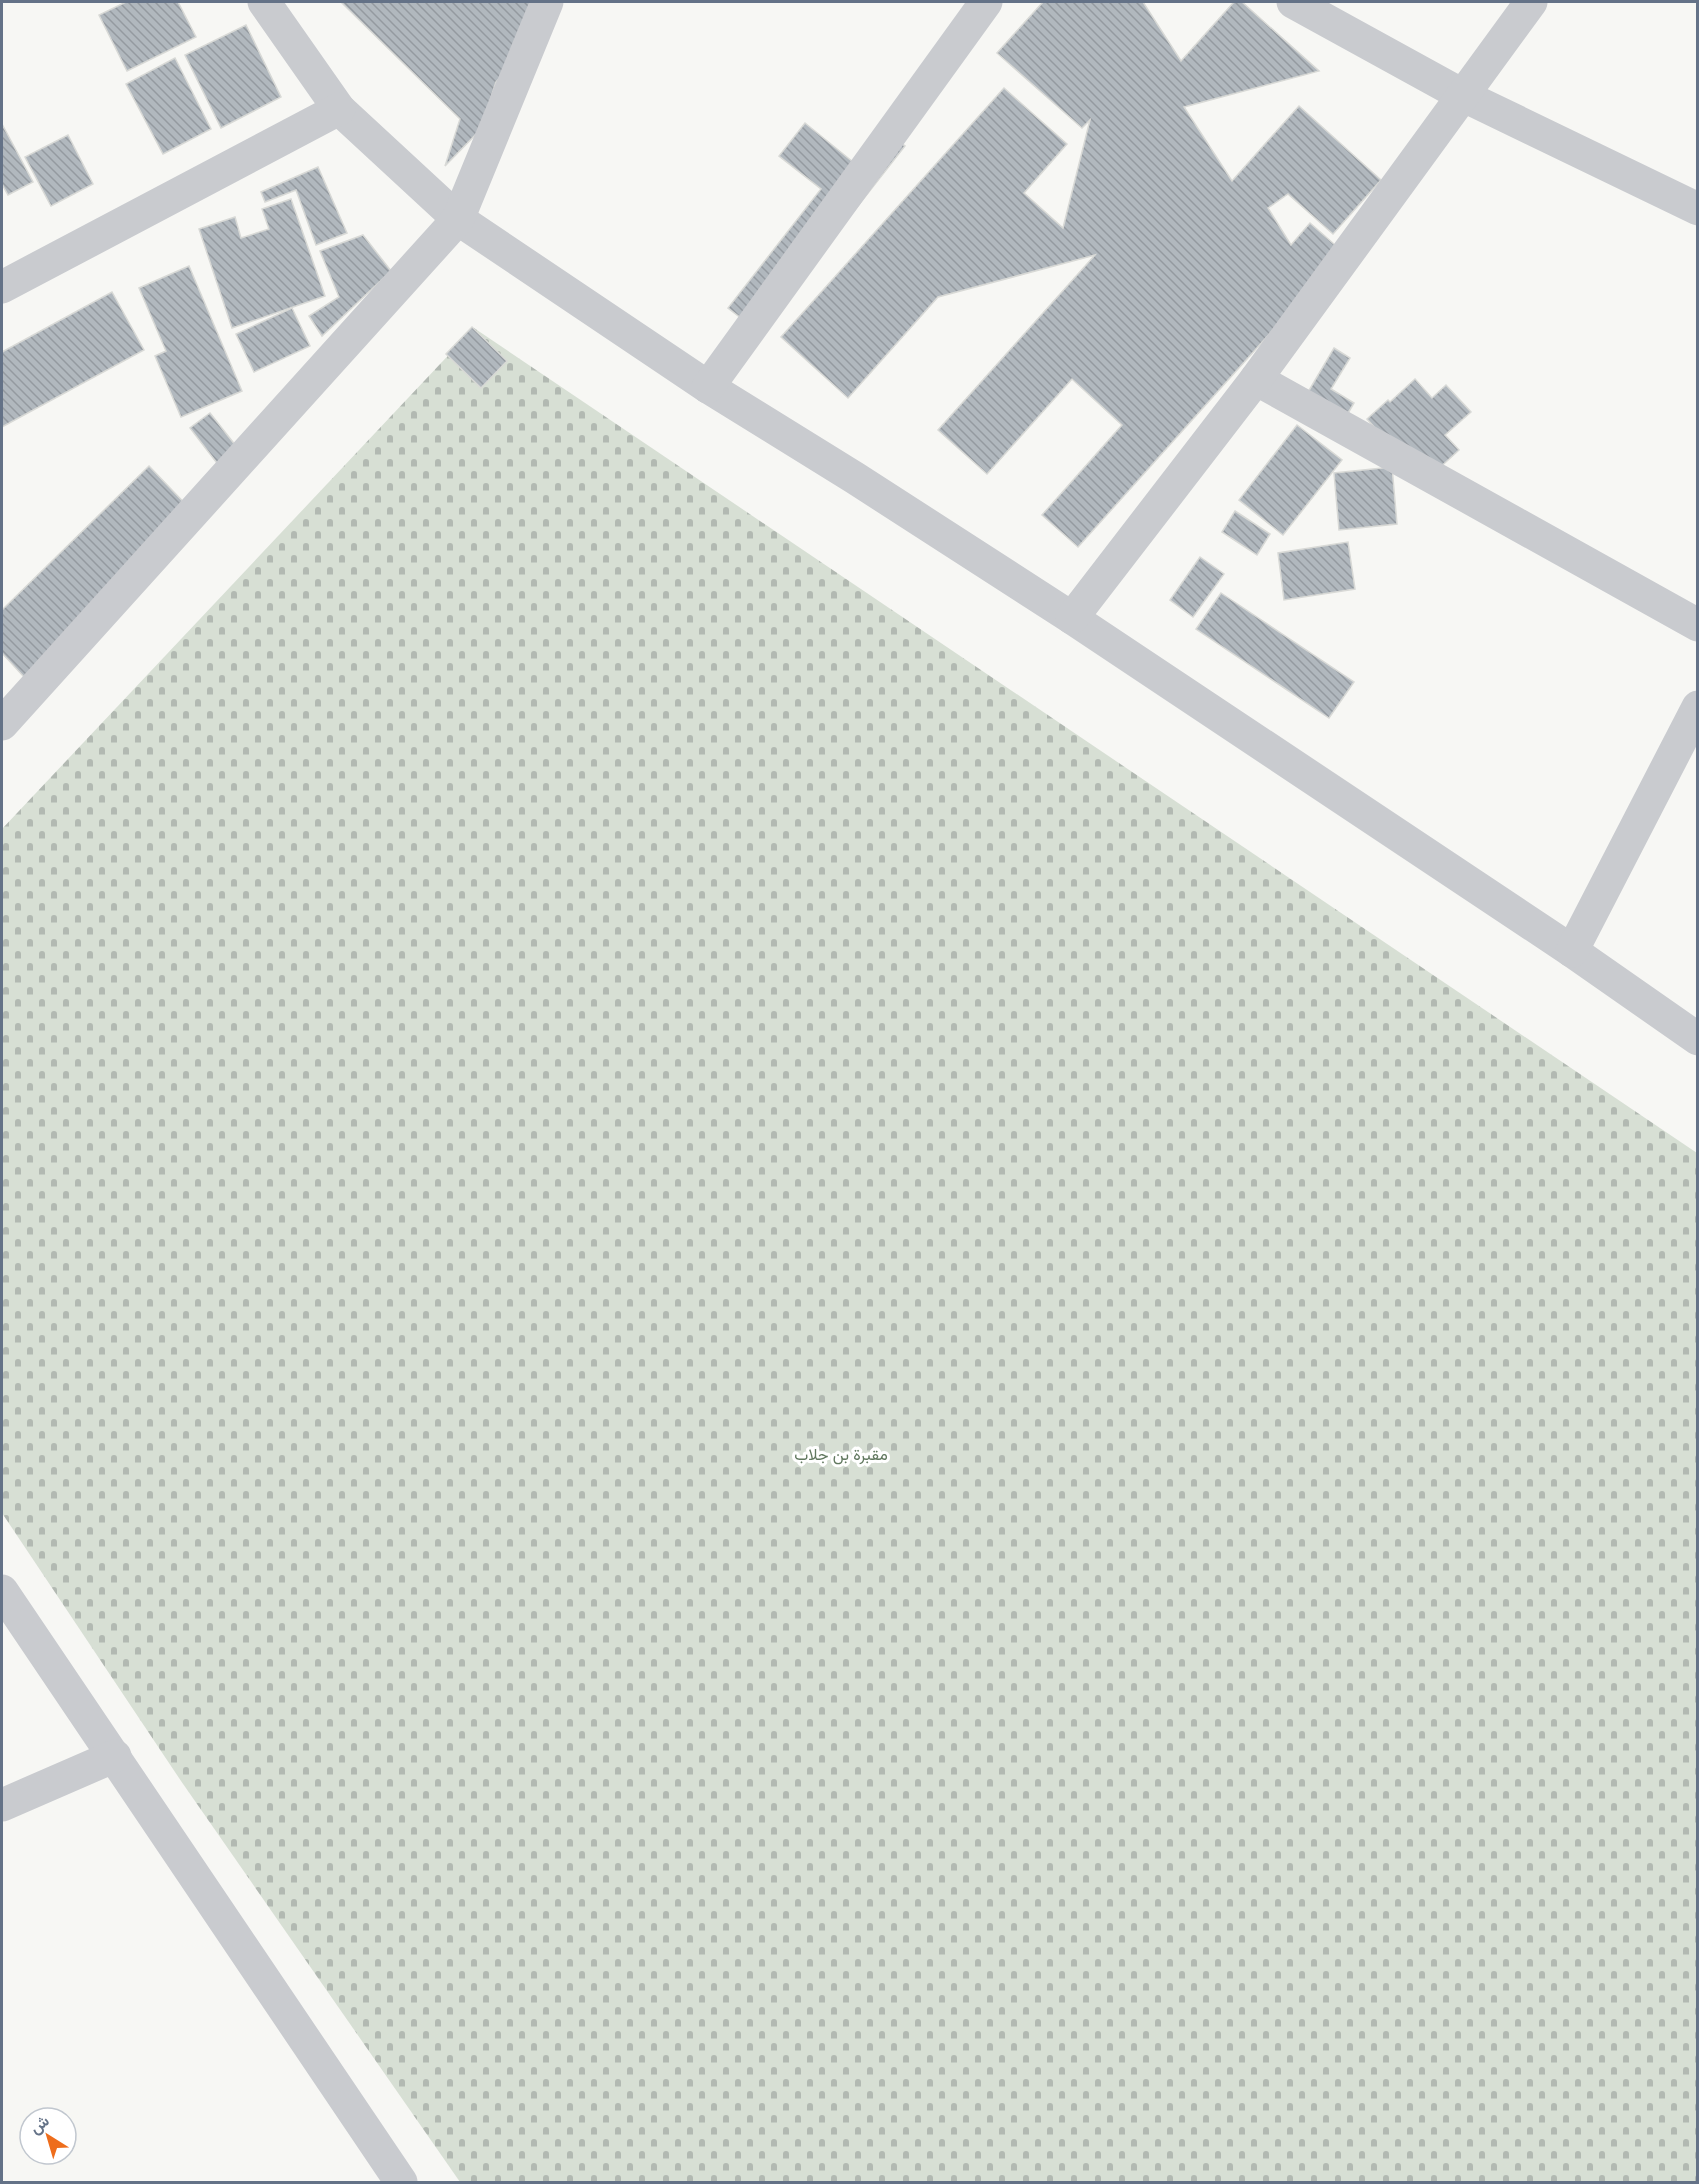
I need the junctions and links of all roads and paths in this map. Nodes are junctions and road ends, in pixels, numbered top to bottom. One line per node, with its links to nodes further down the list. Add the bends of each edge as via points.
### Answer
1 (264, 2): 7 (street)
2 (547, 2): 9 (street)
3 (986, 2): 12 (street)
4 (1293, 2): 6 (street)
5 (1531, 2): 6 (street)
6 (1464, 96): 8 (street); 11 (street)
7 (339, 109): 9 (street); 10 (street)
8 (1698, 209)
9 (458, 219): 12 (street); 16 (street)
10 (2, 287)
11 (1256, 379): 13 (street); 14 (street)
12 (708, 387): 13 (street)
13 (1072, 618): 17 (street)
14 (1698, 625)
15 (1698, 707): 17 (street)
16 (2, 724)
17 (1572, 951): 18 (street)
18 (1698, 1039)
19 (2, 1591): 20 (street)
20 (115, 1756): 21 (street); 22 (street)
21 (2, 1805)
22 (401, 2182)

